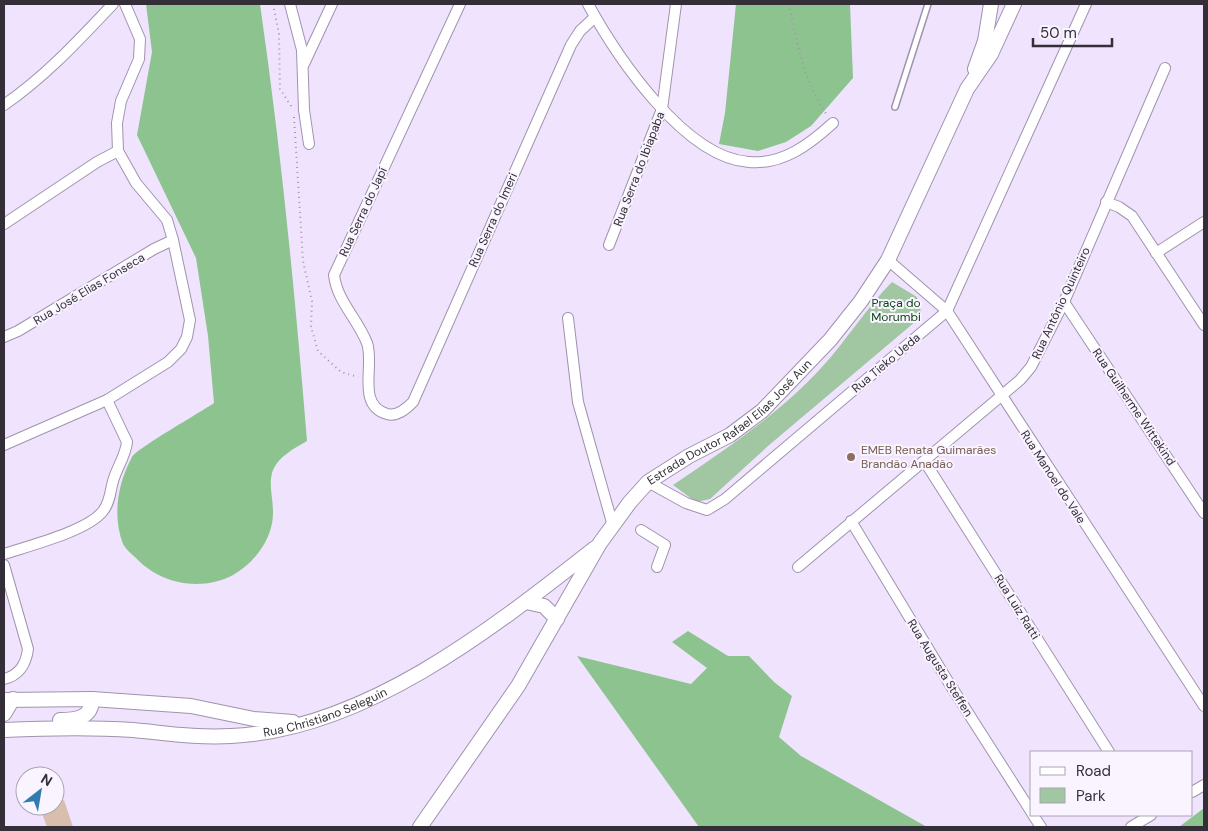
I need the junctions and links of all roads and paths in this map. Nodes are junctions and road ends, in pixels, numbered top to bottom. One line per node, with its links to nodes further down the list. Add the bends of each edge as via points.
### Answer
1 (113, 4): 18 (street, via 61,58 24,92)
2 (125, 4): 23 (street, via 140,39 139,59 121,101 117,123)
3 (273, 4): 36 (path, via 279,34 280,89 293,109 303,261 312,301 311,327 318,351 341,372)
4 (290, 4): 15 (street)
5 (332, 4): 15 (street)
6 (460, 4): 36 (street, Rua Serra do Japí, via 334,276 336,288 355,317 371,353)
7 (588, 4): 14 (street)
8 (676, 4): 20 (street, Rua Serra do Ibiapaba)
9 (789, 4): 21 (path, via 796,40 812,87)
10 (928, 4): 19 (lane)
11 (991, 4): 17 (main road, via 985,41)
12 (1014, 4): 17 (main road, Estrada Doutor Rafael Elias José Aun, via 992,54)
13 (1086, 4): 32 (street, Rua Tieko Ueda)
14 (595, 17): 20 (street, via 629,71); 39 (street, Rua Serra do Imeri, via 571,45 413,402 403,412)
15 (304, 66): 22 (street, via 304,110)
16 (1165, 68): 24 (street, Rua Antônio Quinteiro)
17 (967, 89): 30 (main road, Estrada Doutor Rafael Elias José Aun)
18 (4, 105)
19 (895, 107)
20 (662, 109): 21 (street, via 721,155 749,162 774,160 795,152); 28 (street, Rua Serra do Ibiapaba)
21 (833, 123)
22 (309, 144)
23 (118, 151): 26 (street); 27 (street, via 136,183 166,220)
24 (1106, 202): 29 (street, via 1132,216); 31 (street, Rua Antônio Quinteiro)
25 (1204, 222): 29 (street)
26 (4, 224)
27 (173, 240): 35 (street, Rua José Elias Fonseca); 38 (street, via 190,320 188,337 182,349 168,362)
28 (609, 245)
29 (1156, 252): 34 (street)
30 (888, 260): 32 (street, Rua Manoel do Vale); 42 (main road, Estrada Doutor Rafael Elias José Aun, via 830,340 762,411 730,435)
31 (1064, 302): 37 (street, Rua Antônio Quinteiro, via 1031,367); 43 (street, Rua Guilherme Wittekind)
32 (946, 311): 37 (street, Rua Manoel do Vale); 42 (street, Rua Tieko Ueda, via 725,499 707,510 686,503)
33 (568, 318): 45 (street, via 578,402)
34 (1204, 325)
35 (4, 337)
36 (368, 381): 39 (street, Rua Serra do Japí, via 371,402)
37 (1000, 395): 41 (street, Rua Antônio Quinteiro); 57 (street, Rua Manoel do Vale)
38 (107, 400): 40 (street); 48 (street, via 127,442 103,511 56,537)
39 (389, 415)
40 (4, 446)
41 (925, 462): 44 (street, Rua Antônio Quinteiro); 62 (street, Rua Luiz Ratti)
42 (648, 482): 45 (main road, Estrada Doutor Rafael Elias José Aun)
43 (1204, 513)
44 (851, 521): 51 (street, Rua Antônio Quinteiro); 65 (street, Rua Augusta Steffen)
45 (613, 526): 47 (main road, Estrada Doutor Rafael Elias José Aun)
46 (641, 530): 50 (street, via 665,545)
47 (600, 543): 52 (main road, Rua Christiano Seleguin); 53 (main road, Estrada Doutor Rafael Elias José Aun)
48 (4, 554)
49 (4, 565): 54 (street, via 28,648 26,662 18,672)
50 (657, 567)
51 (798, 567)
52 (526, 602): 53 (main road, via 544,606); 59 (main road, Rua Christiano Seleguin, via 385,693)
53 (557, 619): 68 (main road, Estrada Doutor Rafael Elias José Aun, via 518,686)
54 (4, 679)
55 (8, 699): 56 (main road); 58 (main road)
56 (92, 699): 59 (main road, via 191,706 254,719); 60 (main road, via 92,707 77,720 55,720)
57 (1204, 706)
58 (4, 714)
59 (304, 723): 60 (main road, Rua Christiano Seleguin, via 270,732 185,737 132,730)
60 (42, 729): 61 (main road, Rua Christiano Seleguin)
61 (4, 730)
62 (1108, 751)
63 (1204, 785): 64 (street)
64 (1193, 791)
65 (1030, 811)
66 (1033, 816): 69 (street, Rua Augusta Steffen)
67 (1148, 816): 70 (street)
68 (420, 827)
69 (1041, 827)
70 (1131, 827)

